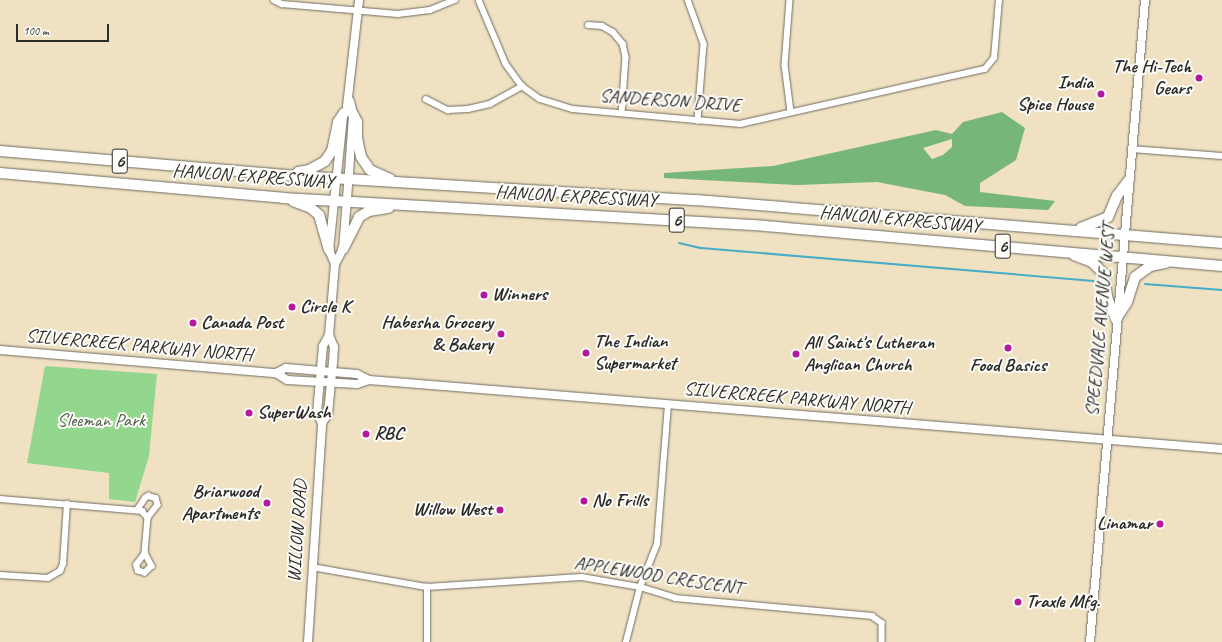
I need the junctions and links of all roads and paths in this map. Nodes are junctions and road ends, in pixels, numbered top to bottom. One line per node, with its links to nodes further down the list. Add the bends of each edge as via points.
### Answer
1 (274, 0): 9 (street, via 282,4)
2 (359, 0): 9 (main road, WILLOW ROAD)
3 (455, 0): 9 (street, via 414,14)
4 (479, 0): 11 (street, SANDERSON DRIVE, via 506,64)
5 (688, 0): 16 (street, via 704,44)
6 (790, 0): 13 (street, via 784,66)
7 (999, 0): 13 (street, SANDERSON DRIVE, via 994,58 985,69)
8 (1144, 0): 17 (main road, SPEEDVALE AVENUE WEST)
9 (358, 12): 14 (main road, WILLOW ROAD)
10 (588, 25): 15 (street, via 602,26 613,32 623,44 626,57)
11 (522, 86): 12 (street, via 490,104 468,109 448,110); 15 (street, SANDERSON DRIVE, via 540,99 560,106)
12 (426, 99)
13 (791, 112): 16 (street, SANDERSON DRIVE, via 740,124)
14 (349, 113): 21 (highway, via 338,122 332,151 325,161 309,170); 22 (main road, WILLOW ROAD); 23 (main road, WILLOW ROAD); 25 (highway, via 358,122 357,138 365,165 376,174)
15 (622, 113): 16 (street, SANDERSON DRIVE)
16 (698, 121)
17 (1131, 149): 19 (street); 24 (main road, SPEEDVALE AVENUE WEST)
18 (0, 151): 21 (highway, HANLON EXPRESSWAY / 6)
19 (1222, 156)
20 (0, 173): 26 (highway, HANLON EXPRESSWAY / 6)
21 (287, 174): 22 (highway, HANLON EXPRESSWAY / 6)
22 (337, 178): 23 (highway, HANLON EXPRESSWAY / 6); 27 (main road, WILLOW ROAD)
23 (348, 179): 25 (highway, HANLON EXPRESSWAY / 6); 28 (main road, WILLOW ROAD)
24 (1129, 180): 30 (highway, via 1117,196 1108,217); 31 (main road, SPEEDVALE AVENUE WEST)
25 (398, 182): 30 (highway, HANLON EXPRESSWAY / 6, via 696,200)
26 (283, 198): 27 (highway, HANLON EXPRESSWAY / 6); 34 (highway, via 311,208 319,215)
27 (334, 200): 28 (highway, HANLON EXPRESSWAY / 6); 34 (main road, WILLOW ROAD)
28 (346, 201): 29 (highway, HANLON EXPRESSWAY / 6); 33 (main road, WILLOW ROAD)
29 (414, 204): 33 (highway, via 364,214 352,227); 35 (highway, HANLON EXPRESSWAY / 6, via 765,226)
30 (1078, 229): 31 (highway, HANLON EXPRESSWAY / 6)
31 (1124, 234): 32 (highway, HANLON EXPRESSWAY / 6); 36 (main road, SPEEDVALE AVENUE WEST)
32 (1222, 243)
33 (342, 249): 38 (main road, WILLOW ROAD)
34 (329, 250): 38 (main road, WILLOW ROAD)
35 (1065, 251): 36 (highway, HANLON EXPRESSWAY / 6); 40 (highway, via 1092,262 1103,273 1108,300)
36 (1121, 256): 37 (highway, HANLON EXPRESSWAY / 6); 40 (main road, SPEEDVALE AVENUE WEST)
37 (1176, 262): 39 (highway, HANLON EXPRESSWAY / 6); 40 (highway, via 1150,266 1135,277 1127,302)
38 (335, 264): 41 (main road, WILLOW ROAD)
39 (1222, 266)
40 (1116, 319): 51 (main road, SPEEDVALE AVENUE WEST)
41 (330, 335): 43 (main road, WILLOW ROAD, via 323,346); 44 (main road, WILLOW ROAD, via 334,347)
42 (0, 350): 45 (main road, SILVERCREEK PARKWAY NORTH)
43 (321, 371): 44 (main road, SILVERCREEK PARKWAY NORTH); 45 (main road, SILVERCREEK PARKWAY NORTH, via 286,368); 47 (main road, WILLOW ROAD)
44 (332, 372): 46 (main road, SILVERCREEK PARKWAY NORTH, via 357,374); 48 (main road, WILLOW ROAD)
45 (276, 373): 47 (main road, SILVERCREEK PARKWAY NORTH, via 287,380)
46 (369, 380): 48 (main road, SILVERCREEK PARKWAY NORTH, via 357,384); 49 (main road, SILVERCREEK PARKWAY NORTH)
47 (320, 382): 48 (main road, SILVERCREEK PARKWAY NORTH); 50 (main road, WILLOW ROAD, via 317,413)
48 (331, 383): 50 (main road, WILLOW ROAD, via 328,414)
49 (668, 404): 51 (main road, SILVERCREEK PARKWAY NORTH); 61 (street, via 657,544)
50 (322, 423): 58 (main road, WILLOW ROAD)
51 (1108, 441): 52 (main road, SILVERCREEK PARKWAY NORTH); 66 (main road, SPEEDVALE AVENUE WEST)
52 (1222, 450)
53 (0, 499): 54 (street)
54 (67, 504): 55 (street); 59 (street, via 63,564 60,571 48,578)
55 (137, 510): 56 (street); 56 (street, via 144,498 156,498 158,505)
56 (148, 518): 57 (street)
57 (145, 553)
58 (312, 567): 60 (street, APPLEWOOD CRESCENT); 62 (main road, WILLOW ROAD)
59 (0, 575)
60 (428, 587): 61 (street, APPLEWOOD CRESCENT, via 582,577); 63 (street)
61 (640, 587): 64 (street); 65 (street, APPLEWOOD CRESCENT, via 682,599 872,616 882,623)
62 (308, 642)
63 (427, 642)
64 (626, 642)
65 (882, 642)
66 (1090, 642)

